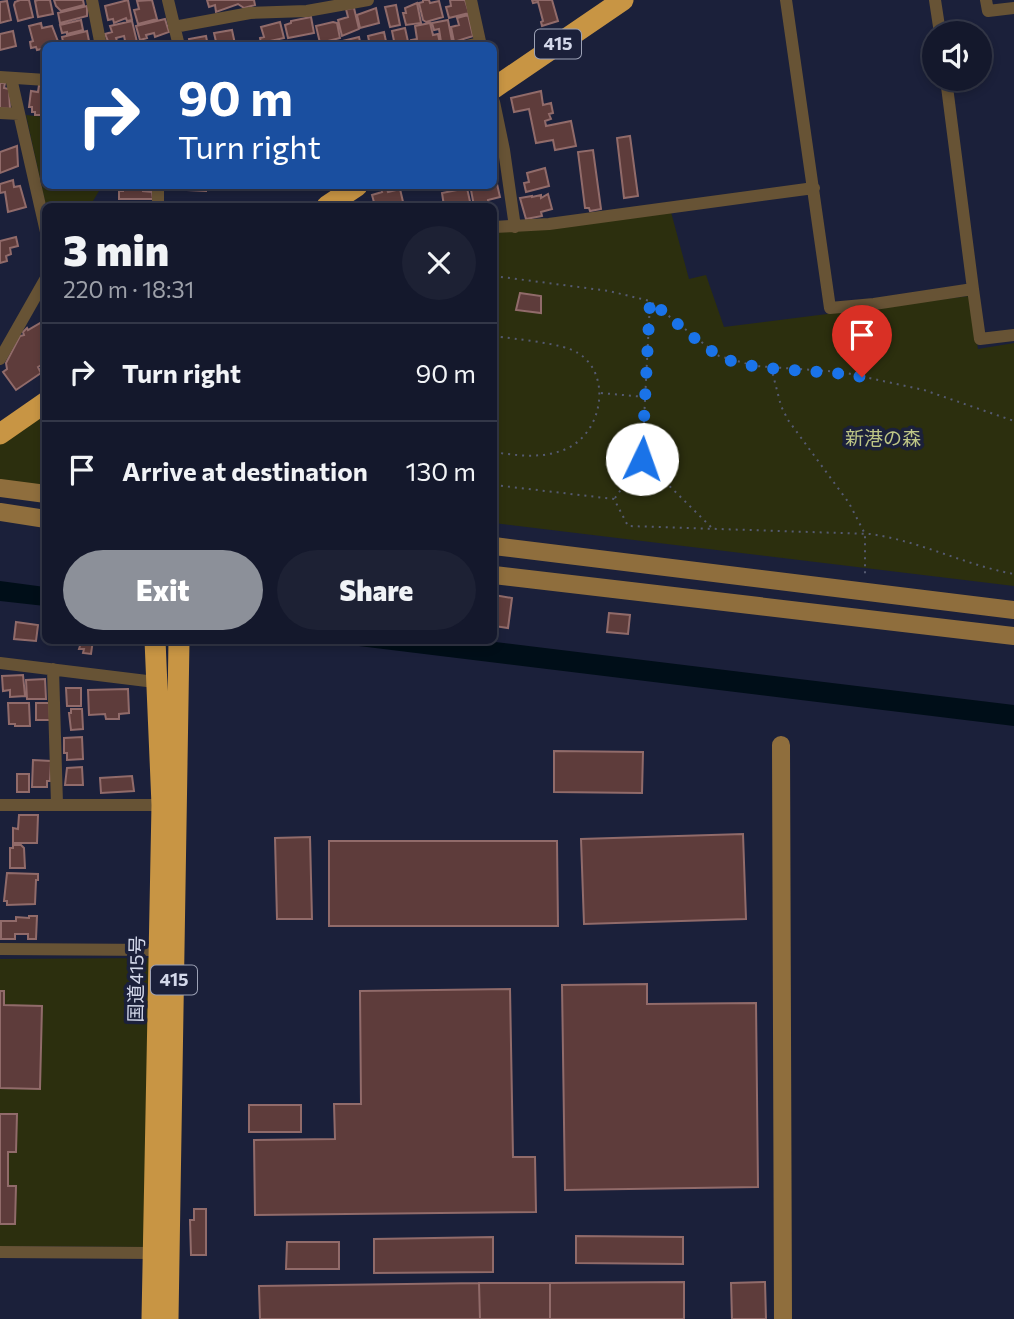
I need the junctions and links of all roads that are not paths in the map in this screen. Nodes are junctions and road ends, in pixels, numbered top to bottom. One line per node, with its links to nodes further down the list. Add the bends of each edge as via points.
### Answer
1 (92, 0): 12 (street)
2 (168, 0): 11 (street)
3 (368, 0): 11 (street)
4 (471, 0): 14 (street)
5 (623, 0): 17 (highway, 415)
6 (786, 0): 22 (street)
7 (935, 0): 10 (street)
8 (986, 0): 9 (street, via 988,11)
9 (1014, 8)
10 (938, 21)
11 (174, 27): 13 (street)
12 (100, 42)
13 (178, 42)
14 (480, 42)
15 (6, 77): 16 (street); 20 (street)
16 (42, 80)
17 (497, 86)
18 (948, 91): 29 (street)
19 (0, 113): 20 (street)
20 (19, 114): 25 (street)
21 (497, 116): 27 (street)
22 (814, 188): 27 (street); 29 (street, via 830,308)
23 (352, 189): 24 (highway)
24 (332, 203)
25 (42, 215)
26 (497, 227): 27 (street)
27 (515, 227)
28 (42, 285): 31 (street)
29 (973, 289): 30 (street, via 980,339)
30 (1014, 335)
31 (0, 359)
32 (42, 405): 33 (highway)
33 (0, 431)
34 (0, 488): 35 (street)
35 (42, 493)
36 (0, 512): 37 (street)
37 (42, 518)
38 (497, 546): 40 (street)
39 (497, 575): 41 (street)
40 (1014, 610)
41 (1014, 636)
42 (155, 644): 46 (highway, 国道415号 / 415)
43 (179, 644): 56 (highway, 国道415号 / 415)
44 (0, 663): 45 (street)
45 (53, 668): 46 (street); 48 (street)
46 (155, 682): 50 (highway, 国道415号 / 415)
47 (781, 745): 57 (street)
48 (57, 804): 49 (street); 50 (street)
49 (0, 805)
50 (162, 805): 52 (highway, 国道415号 / 415)
51 (0, 949): 52 (street)
52 (159, 950): 54 (highway, 国道415号 / 415)
53 (0, 1252): 54 (street)
54 (153, 1253): 55 (highway, 国道415号 / 415)
55 (152, 1319)
56 (168, 1319)
57 (783, 1319)

